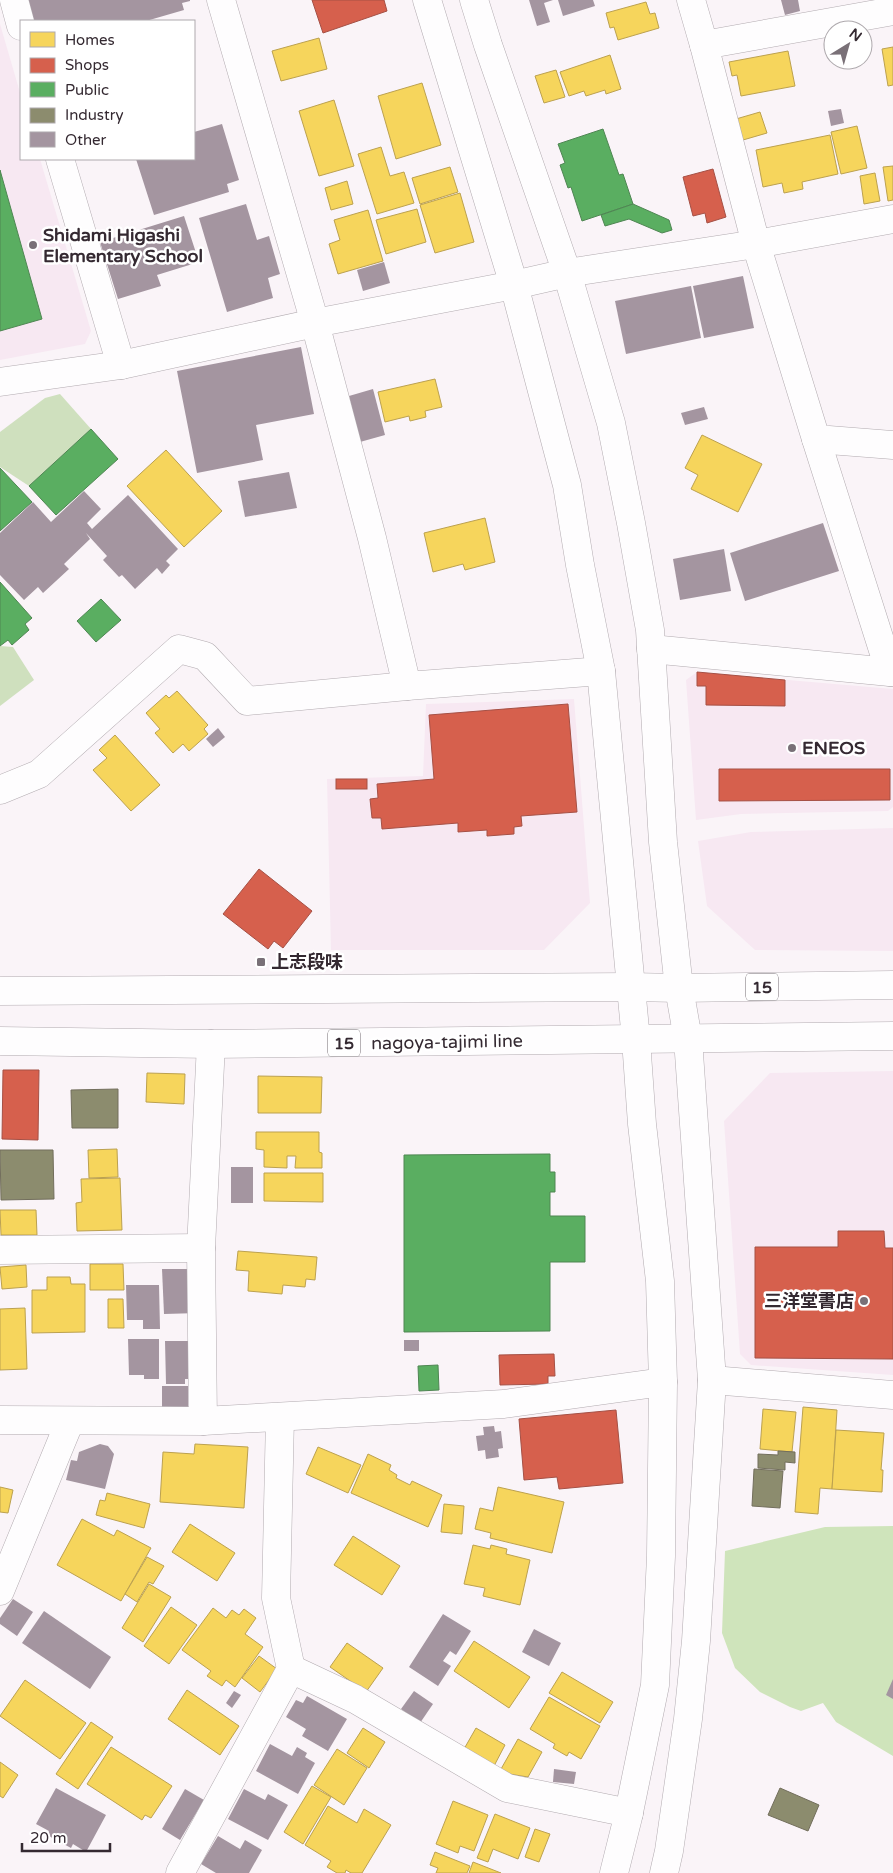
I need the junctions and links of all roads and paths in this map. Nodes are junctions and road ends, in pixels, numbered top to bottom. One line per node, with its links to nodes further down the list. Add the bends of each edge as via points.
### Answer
1 (14, 0): 7 (street)
2 (221, 0): 14 (street)
3 (427, 0): 13 (street)
4 (474, 0): 12 (street)
5 (691, 0): 8 (street)
6 (893, 11): 8 (street)
7 (20, 22)
8 (704, 45): 11 (street)
9 (60, 160): 15 (street)
10 (893, 218): 11 (street)
11 (756, 244): 12 (street); 17 (street)
12 (567, 273): 13 (street); 19 (street, via 611,423 635,542)
13 (514, 285): 14 (street); 20 (street, via 567,485)
14 (315, 322): 15 (street); 22 (street)
15 (121, 365): 16 (street)
16 (0, 382)
17 (816, 439): 18 (street); 21 (street)
18 (893, 445)
19 (651, 649): 21 (street); 26 (street, via 662,842)
20 (601, 671): 22 (street); 25 (street)
21 (891, 672)
22 (407, 686): 23 (street, via 247,701 204,656 179,649 39,774)
23 (0, 790)
24 (893, 985): 26 (street, 15)
25 (631, 987): 26 (street, 15); 27 (street, 15); 29 (street)
26 (679, 988): 30 (street)
27 (0, 991)
28 (893, 1036): 30 (street, nagoya-tajimi line / 15)
29 (636, 1040): 30 (street, nagoya-tajimi line / 15); 32 (street, nagoya-tajimi line / 15); 36 (street, via 660,1281)
30 (688, 1040): 35 (street)
31 (0, 1041): 32 (street, nagoya-tajimi line / 15)
32 (211, 1044): 33 (street)
33 (201, 1248): 34 (street); 41 (street)
34 (0, 1250)
35 (712, 1380): 37 (street); 47 (street, via 694,1660)
36 (663, 1382): 38 (street, via 504,1404); 44 (street, via 661,1556 655,1685)
37 (893, 1395)
38 (280, 1417): 41 (street); 43 (street, via 276,1598)
39 (0, 1420): 40 (street)
40 (70, 1421): 41 (street); 42 (street)
41 (203, 1421)
42 (0, 1591)
43 (291, 1668): 44 (street, via 355,1699 506,1788); 45 (street)
44 (629, 1813): 46 (street)
45 (180, 1873)
46 (614, 1873)
47 (664, 1873)

